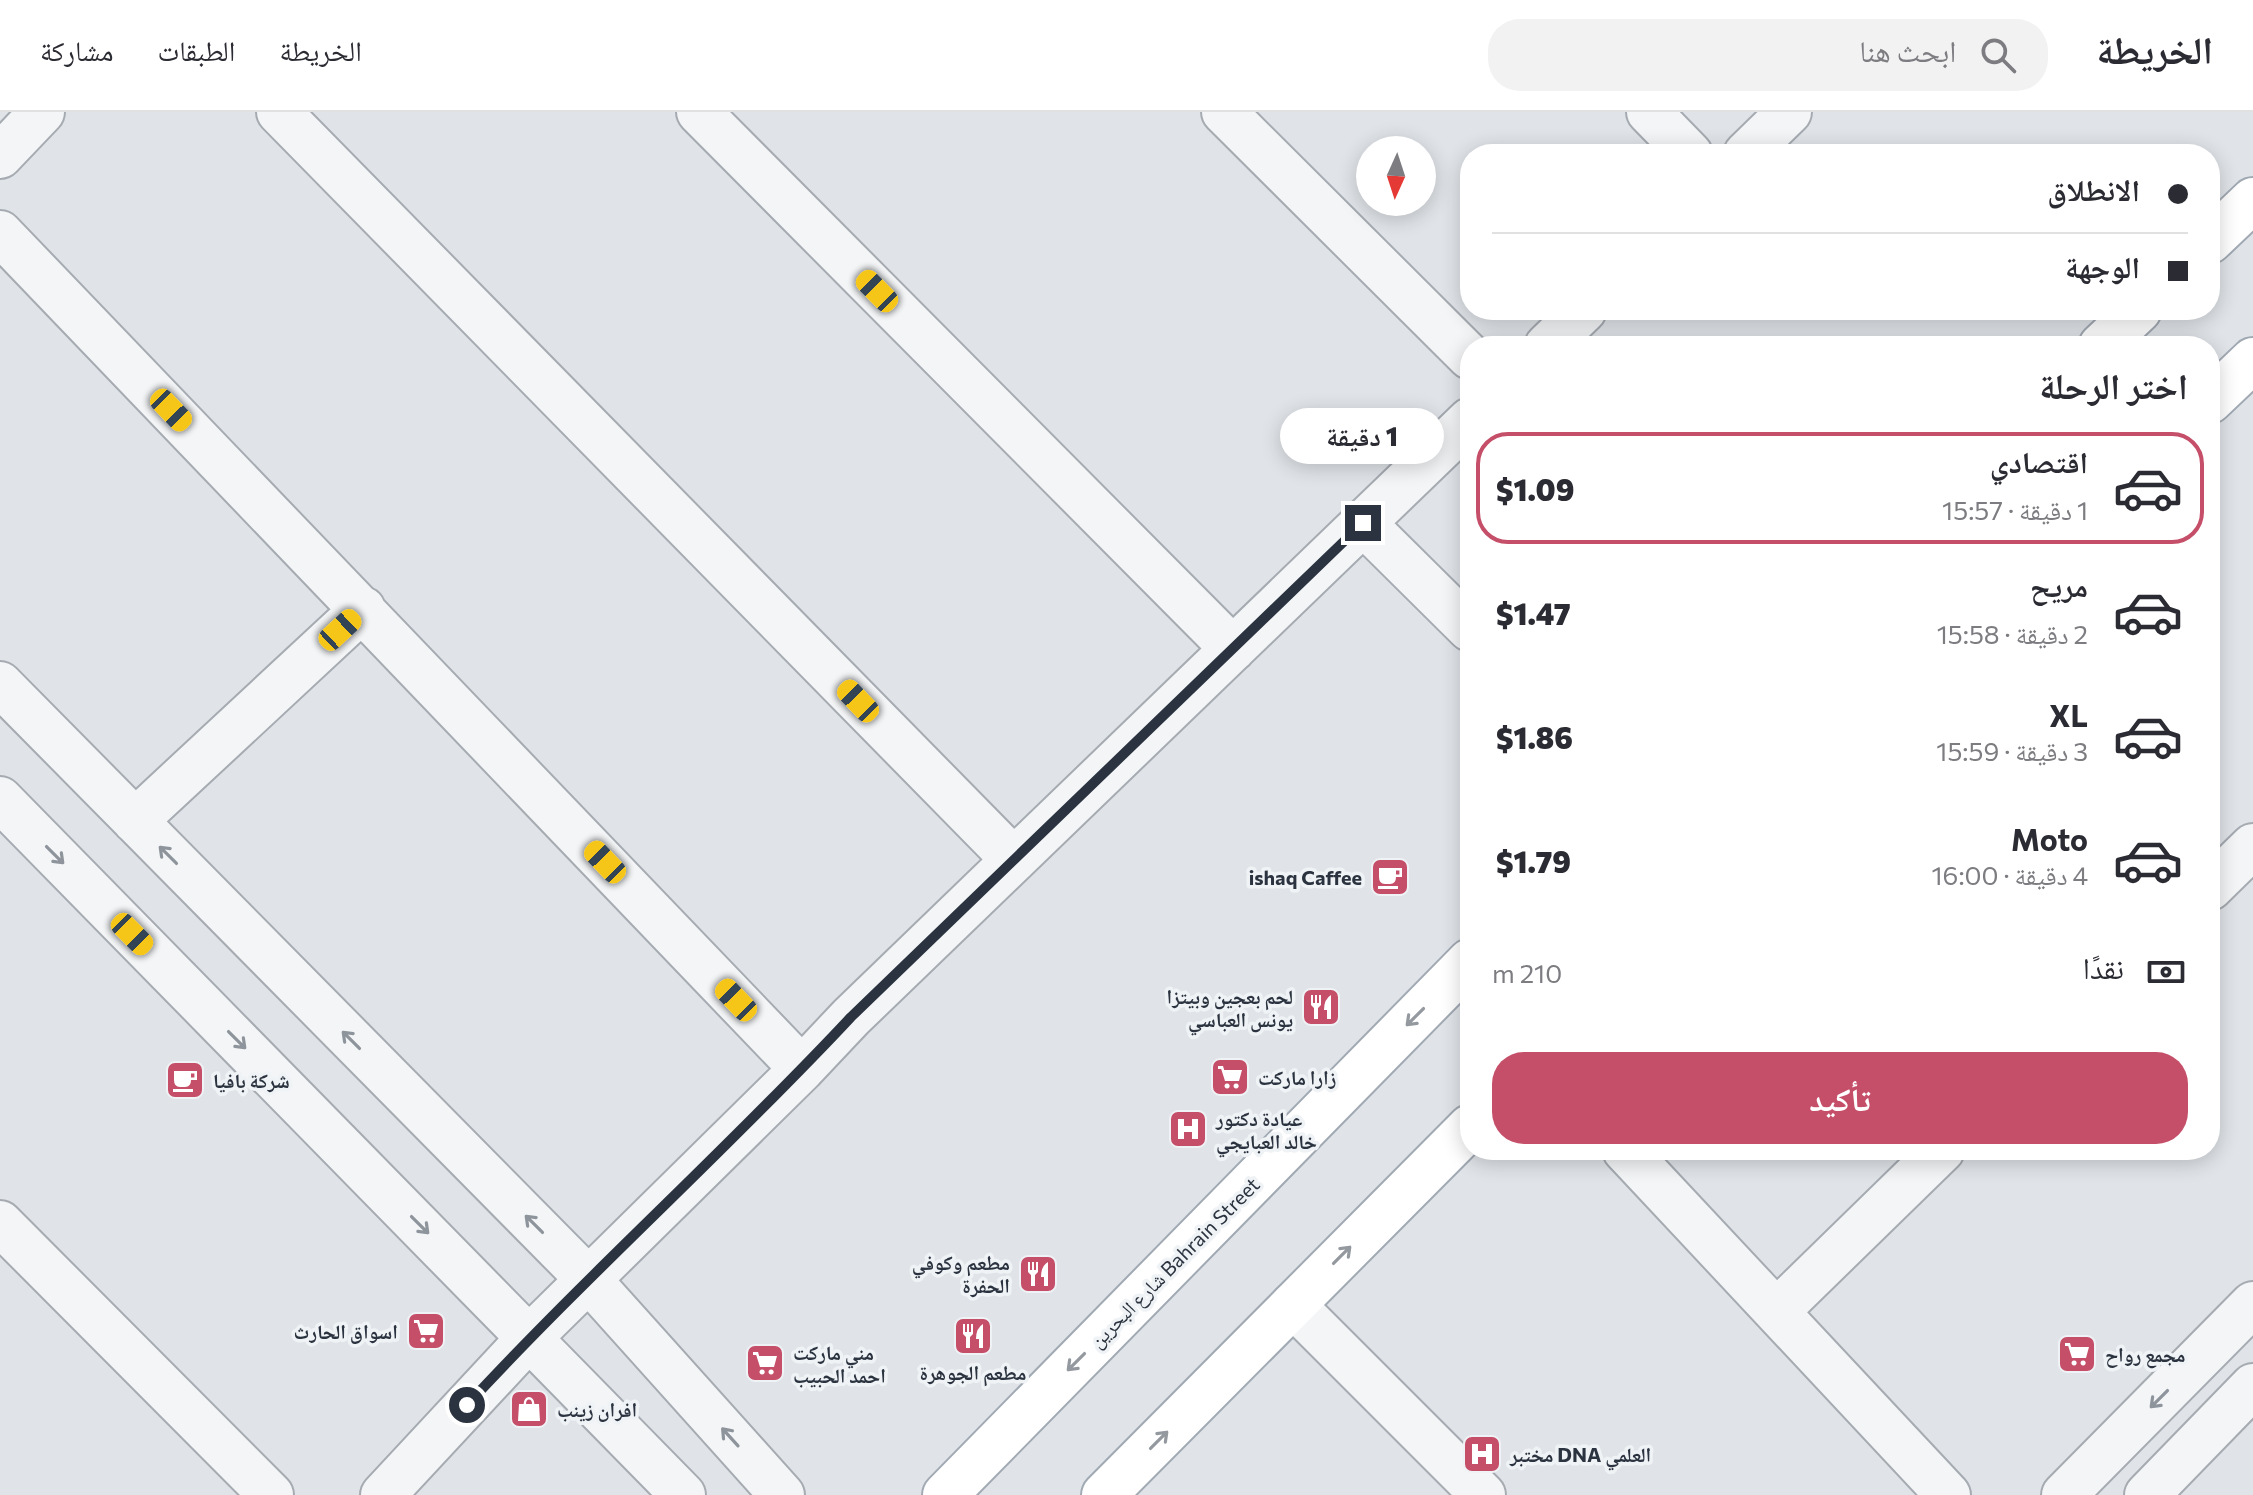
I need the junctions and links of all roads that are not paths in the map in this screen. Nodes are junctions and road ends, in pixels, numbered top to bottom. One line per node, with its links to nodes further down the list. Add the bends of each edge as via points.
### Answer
1 (42, 112): 9 (street)
2 (279, 112): 29 (street)
3 (699, 112): 24 (street)
4 (1224, 112): 17 (street)
5 (1649, 112): 7 (street)
6 (1789, 112): 8 (street)
7 (1680, 144)
8 (1756, 144)
9 (0, 156)
10 (2253, 200): 11 (main road)
11 (2220, 231)
12 (0, 233): 22 (street)
13 (1574, 320): 15 (street)
14 (2128, 320): 16 (main road)
15 (1557, 336)
16 (2112, 336)
17 (1460, 347)
18 (2253, 360): 19 (main road)
19 (2220, 391)
20 (1460, 430): 21 (street)
21 (1363, 523): 23 (street); 24 (street)
22 (363, 609): 27 (street); 32 (street)
23 (1460, 619)
24 (1233, 649): 29 (street)
25 (0, 684): 27 (street)
26 (0, 799): 41 (street, one-way to 41)
27 (135, 821): 37 (street, one-way to 27)
28 (2253, 846): 30 (street)
29 (1014, 860): 32 (street)
30 (2220, 878)
31 (1460, 971): 47 (main road, شارع البحرين Bahrain Street, one-way to 47)
32 (802, 1069): 37 (street)
33 (1460, 1137): 39 (main road, one-way to 33)
34 (1634, 1160): 40 (street)
35 (1932, 1160): 40 (street)
36 (0, 1223): 43 (street)
37 (589, 1280): 41 (street); 46 (street, one-way to 37)
38 (2253, 1304): 51 (street, one-way to 51)
39 (1293, 1305): 48 (main road, one-way to 39); 49 (street)
40 (1777, 1311): 50 (street)
41 (530, 1337): 44 (street); 45 (street)
42 (2253, 1386): 52 (street)
43 (271, 1495)
44 (383, 1495)
45 (683, 1495)
46 (782, 1495)
47 (945, 1495)
48 (1104, 1495)
49 (1483, 1495)
50 (1948, 1495)
51 (2064, 1495)
52 (2147, 1495)

